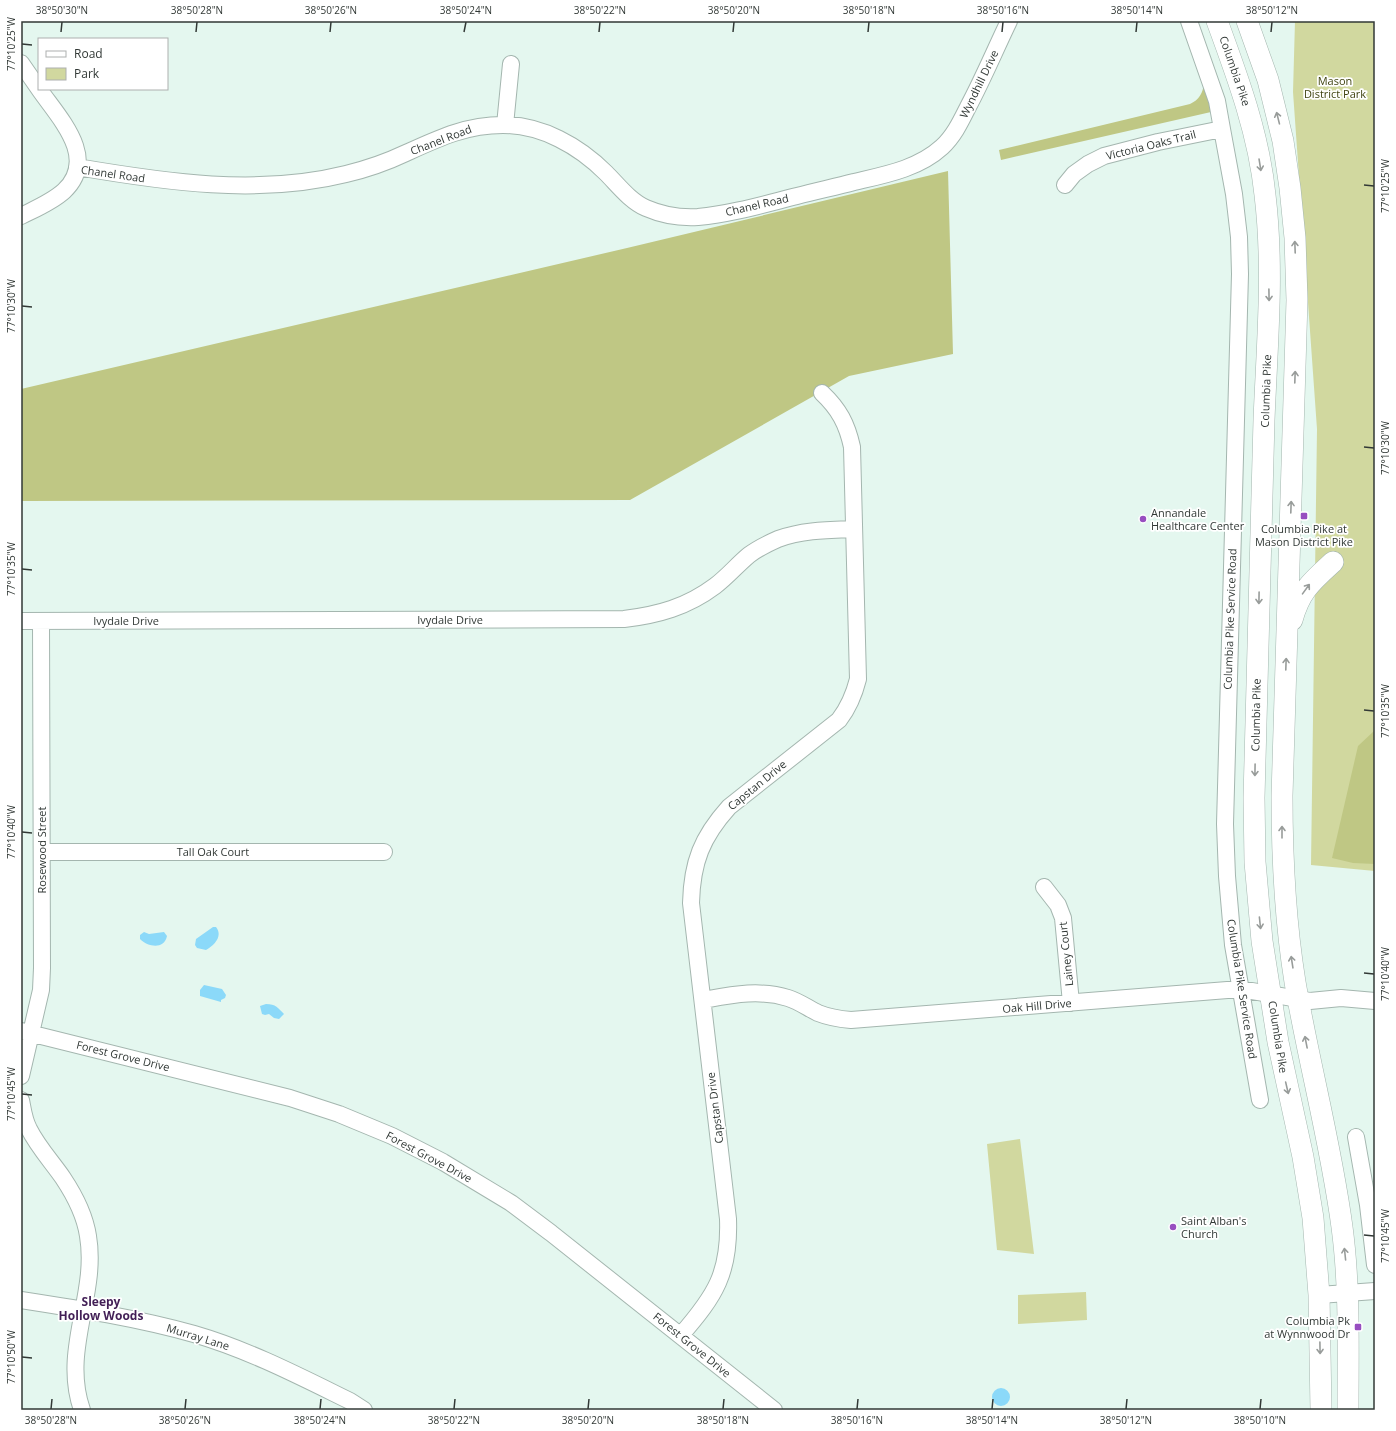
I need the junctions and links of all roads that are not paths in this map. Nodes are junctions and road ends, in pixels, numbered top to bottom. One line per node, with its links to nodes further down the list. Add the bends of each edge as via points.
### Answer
1 (1009, 21): 11 (street, Wyndhill Drive, via 958,127)
2 (1189, 21): 10 (street, Columbia Pike Service Road, via 1217,101)
3 (1218, 21): 25 (main road, Columbia Pike, one-way to 25, via 1242,88 1257,146 1269,240 1270,302 1254,798 1258,899)
4 (1246, 21): 20 (main road, one-way to 4, via 1297,300 1295,238 1283,141 1268,80)
5 (21, 63): 7 (street)
6 (511, 64): 9 (street)
7 (38, 88)
8 (40, 90): 12 (street, via 75,144 78,155)
9 (506, 125): 11 (street, Chanel Road, via 554,136 593,160 635,201 646,208 684,217 699,217 742,209 881,176 912,166 928,158); 12 (street, Chanel Road, via 478,126 459,131 354,172 284,185 238,186 148,179)
10 (1222, 129): 13 (street, Victoria Oaks Trail, via 1104,156 1074,174); 24 (street, Columbia Pike Service Road, via 1234,194 1240,274 1225,824 1227,882)
11 (944, 145)
12 (77, 167): 14 (street, Chanel Road, via 71,182 63,192)
13 (1065, 185)
14 (21, 216)
15 (822, 393): 16 (street, Capstan Drive, via 840,414 848,430 852,447)
16 (854, 530): 19 (street, Ivydale Drive, via 820,530 777,540 748,556 694,600 665,612 624,619); 26 (street, Capstan Drive, via 858,679 855,694 839,720 729,806 705,839 697,859 691,903)
17 (1333, 562): 20 (main road, one-way to 17, via 1296,605 1306,588)
18 (21, 622): 19 (street, Ivydale Drive)
19 (41, 622): 21 (street, Rosewood Street)
20 (1287, 638): 27 (main road, one-way to 20, via 1285,908 1282,851)
21 (42, 852): 22 (street, Tall Oak Court); 30 (street, Rosewood Street, via 41,990)
22 (384, 852)
23 (1044, 887): 29 (street, Lainey Court, via 1058,905 1063,918)
24 (1240, 989): 25 (street, Oak Hill Drive); 29 (street, Oak Hill Drive); 33 (street, Columbia Pike Service Road)
25 (1271, 994): 27 (street, Oak Hill Drive); 38 (main road, Columbia Pike, one-way to 38, via 1313,1218)
26 (703, 1000): 29 (street, Oak Hill Drive, via 732,995 772,994 818,1013 851,1020); 41 (street, Capstan Drive, via 729,1238 725,1263 712,1295)
27 (1298, 1000): 28 (street, Oak Hill Drive, via 1341,998); 37 (main road, one-way to 27, via 1342,1227 1334,1177)
28 (1375, 1001)
29 (1071, 1003)
30 (26, 1032): 31 (street, Rosewood Street); 41 (street, Forest Grove Drive, via 290,1098 339,1114 392,1136 443,1162 511,1203)
31 (21, 1076)
32 (21, 1100): 40 (street, via 28,1128 71,1191 84,1217 90,1258)
33 (1260, 1100)
34 (1356, 1137): 35 (street)
35 (1375, 1265)
36 (1375, 1291): 37 (street)
37 (1347, 1293): 38 (street); 46 (main road)
38 (1319, 1295): 45 (main road, Columbia Pike, one-way to 45)
39 (21, 1300): 40 (street, Murray Lane)
40 (82, 1310): 42 (street, via 75,1357 75,1380); 43 (street, Murray Lane, via 146,1321 238,1349 340,1396)
41 (681, 1335): 44 (street, Forest Grove Drive)
42 (82, 1410)
43 (364, 1410)
44 (774, 1410)
45 (1321, 1410)
46 (1348, 1410)

